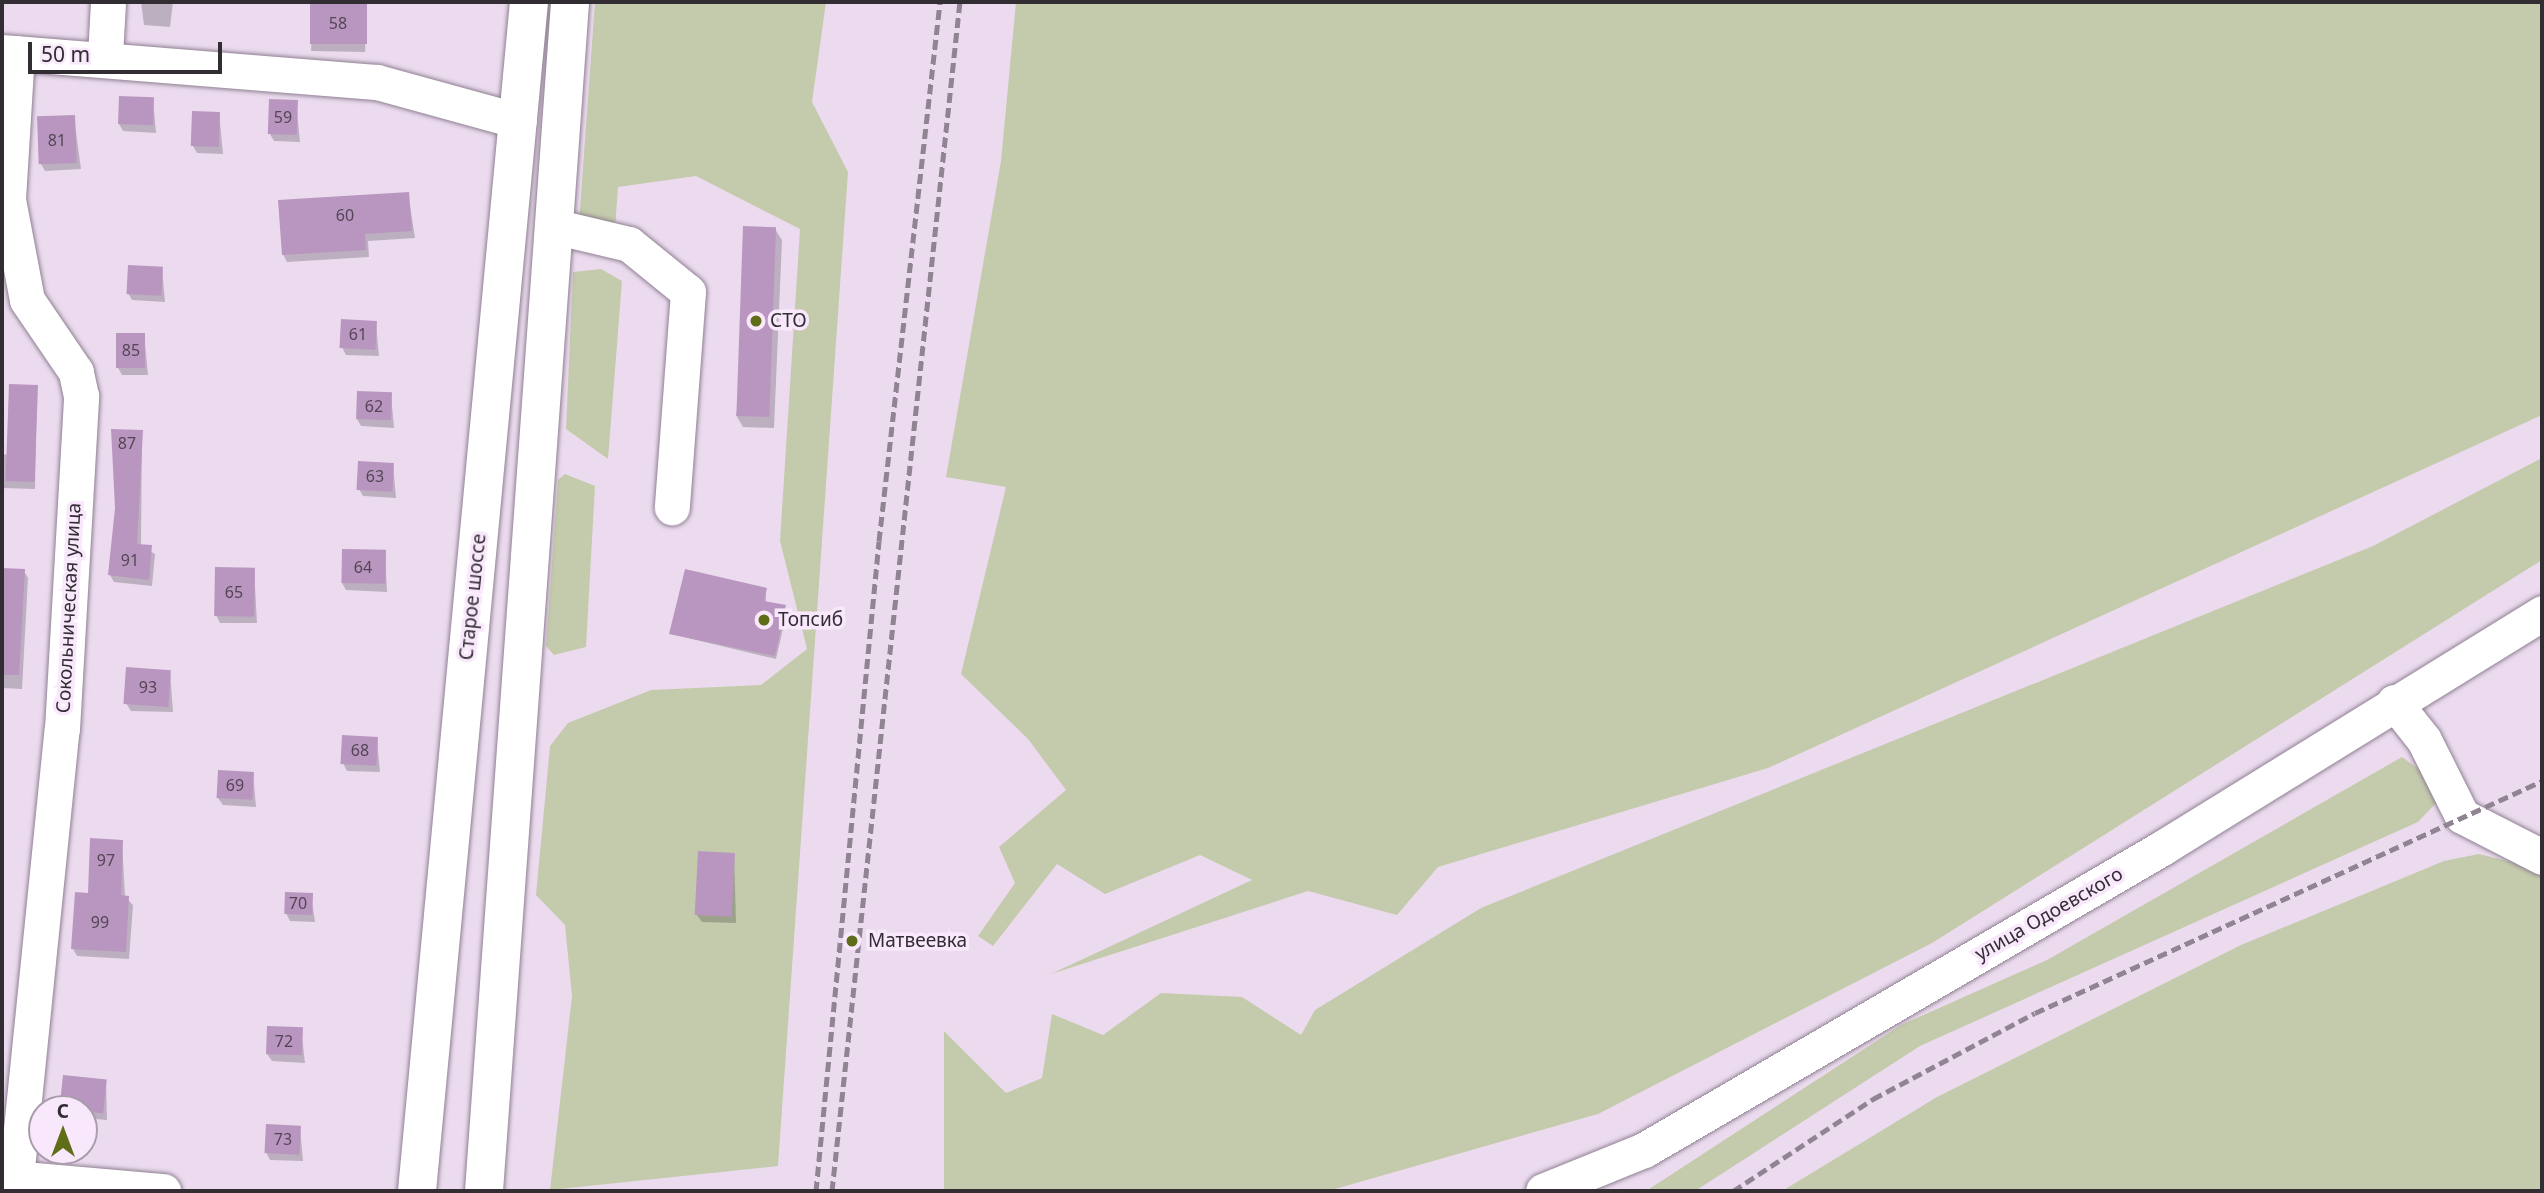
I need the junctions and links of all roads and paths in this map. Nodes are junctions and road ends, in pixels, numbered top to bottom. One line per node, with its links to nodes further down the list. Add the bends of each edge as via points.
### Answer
1 (108, 2): 5 (street)
2 (529, 2): 6 (highway, Старое шоссе)
3 (570, 2): 7 (highway)
4 (9, 52): 5 (street); 12 (street, Сокольническая улица, via 8,199 27,300 76,372 81,396 62,729)
5 (105, 56): 6 (street, via 377,82)
6 (519, 121): 14 (highway, Старое шоссе)
7 (553, 226): 8 (street, via 629,244 688,292); 15 (highway)
8 (672, 507)
9 (2542, 613): 10 (street, улица Одоевского)
10 (2394, 702): 11 (street, via 2424,740 2462,816); 16 (street, улица Одоевского, via 2162,848 1644,1150)
11 (2542, 857)
12 (9, 1177): 13 (street)
13 (163, 1191)
14 (417, 1191)
15 (484, 1191)
16 (1543, 1191)

